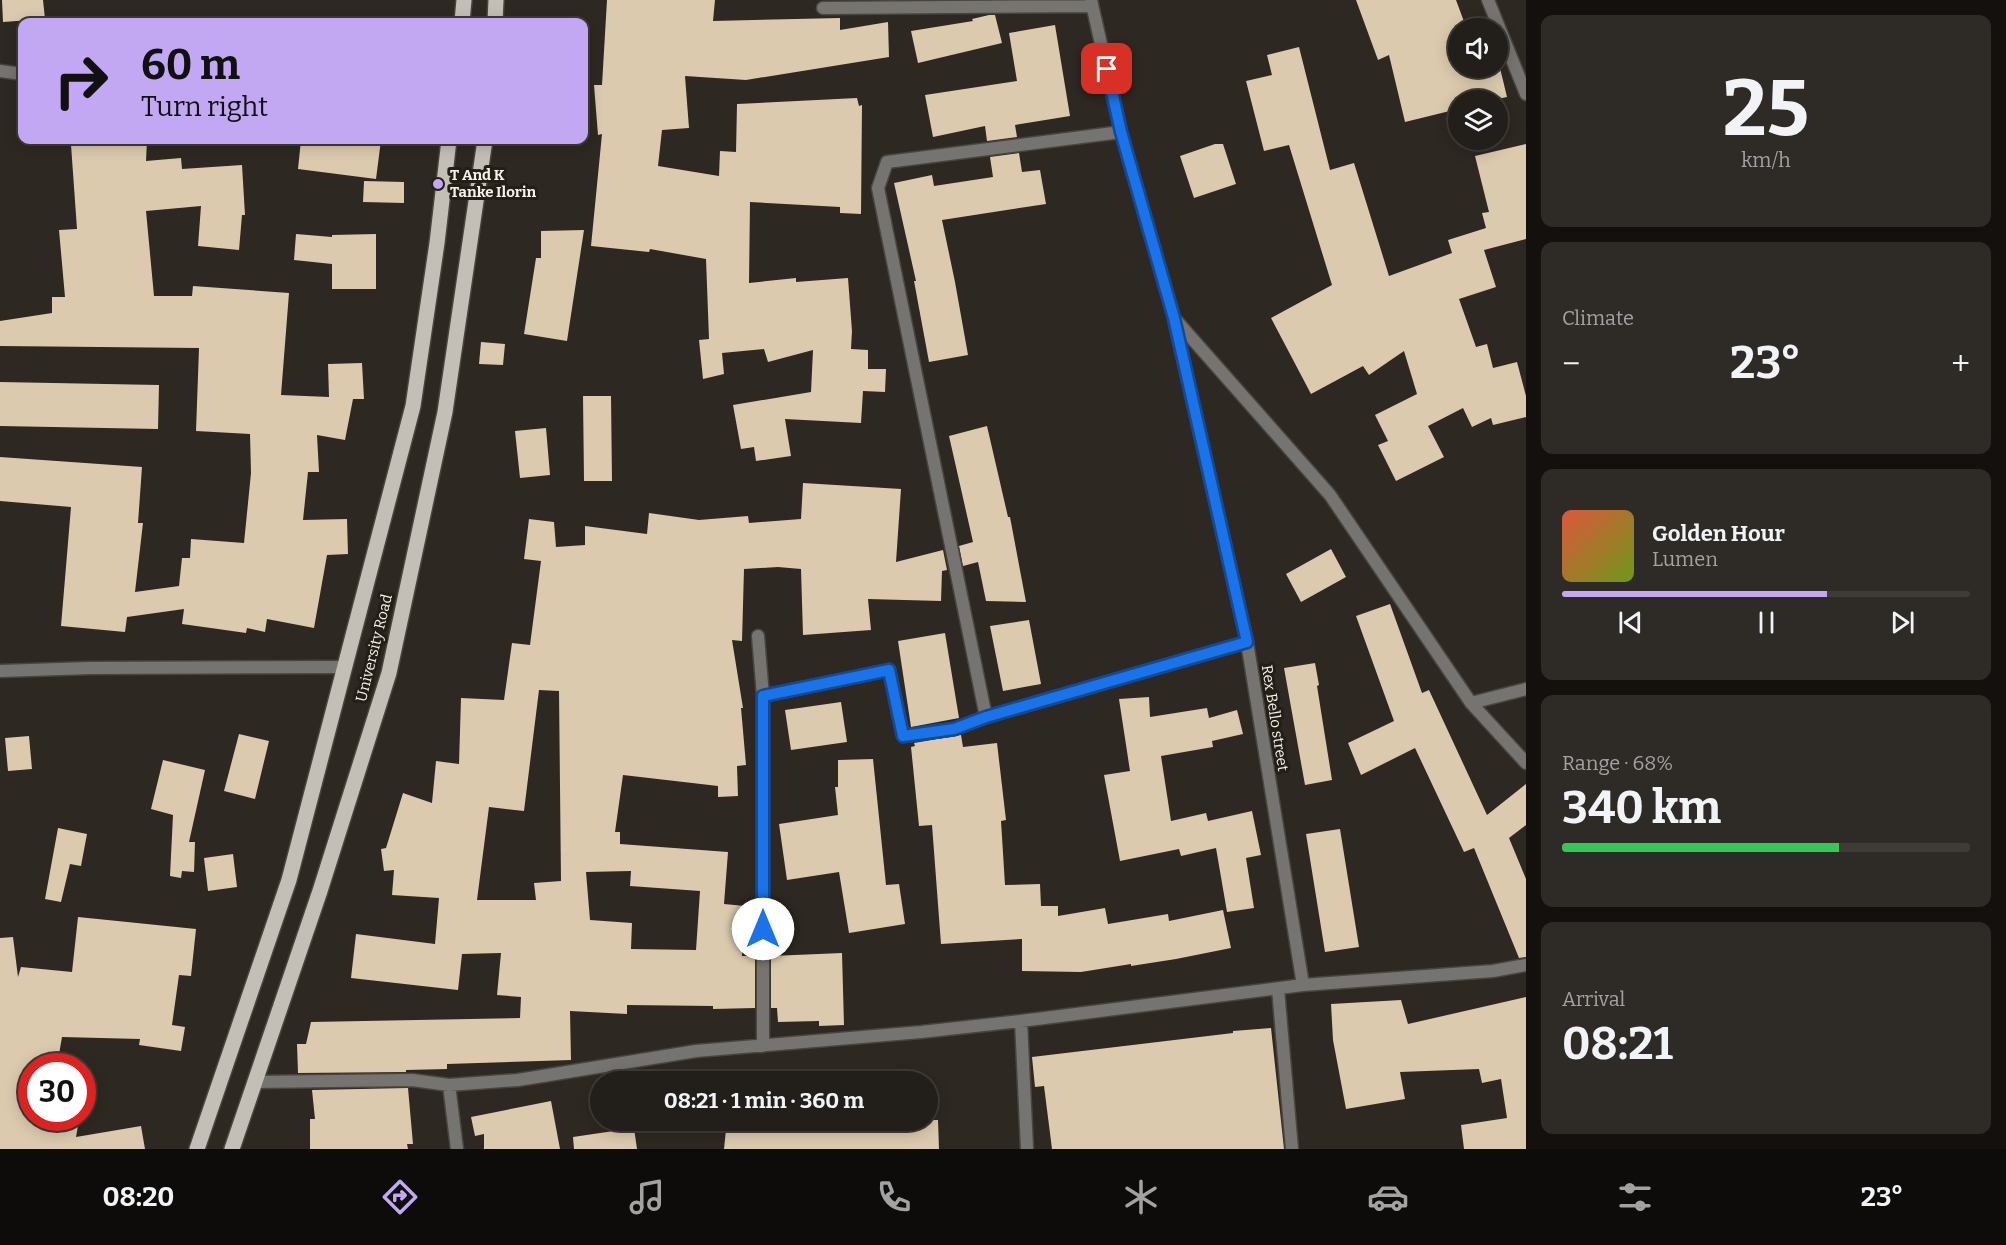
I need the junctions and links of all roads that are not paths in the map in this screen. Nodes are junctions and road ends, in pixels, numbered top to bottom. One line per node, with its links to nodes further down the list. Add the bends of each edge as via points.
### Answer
1 (464, 0): 6 (main road)
2 (496, 0): 7 (main road)
3 (1488, 0): 10 (street)
4 (1092, 3): 5 (street); 11 (street, Rex Bello street)
5 (823, 8)
6 (462, 18)
7 (495, 18)
8 (0, 71): 9 (street)
9 (18, 73)
10 (1526, 94)
11 (1121, 132): 14 (street, Rex Bello street); 22 (street, via 887,162 878,188)
12 (449, 144): 17 (main road, University Road, via 413,406)
13 (484, 144): 29 (main road, University Road, via 445,412 389,673)
14 (1174, 318): 16 (street, Rex Bello street); 21 (street, via 1330,495)
15 (758, 636): 20 (street)
16 (1247, 642): 22 (street); 25 (street, Rex Bello street)
17 (345, 667): 18 (street); 31 (main road, University Road, via 289,880)
18 (0, 671)
19 (1526, 689): 21 (street)
20 (763, 696): 22 (street, via 889,670 903,736 954,729); 28 (street)
21 (1471, 703): 23 (street)
22 (986, 717)
23 (1526, 763)
24 (1526, 965): 25 (street, via 1493,971)
25 (1304, 985): 26 (street)
26 (1278, 989): 27 (street); 35 (street)
27 (1021, 1021): 28 (street); 34 (street)
28 (763, 1046): 30 (street, via 696,1052 518,1080)
29 (255, 1082): 30 (street, via 412,1080); 32 (main road, University Road)
30 (449, 1085): 33 (street)
31 (197, 1149)
32 (232, 1149)
33 (457, 1149)
34 (1027, 1149)
35 (1292, 1149)

